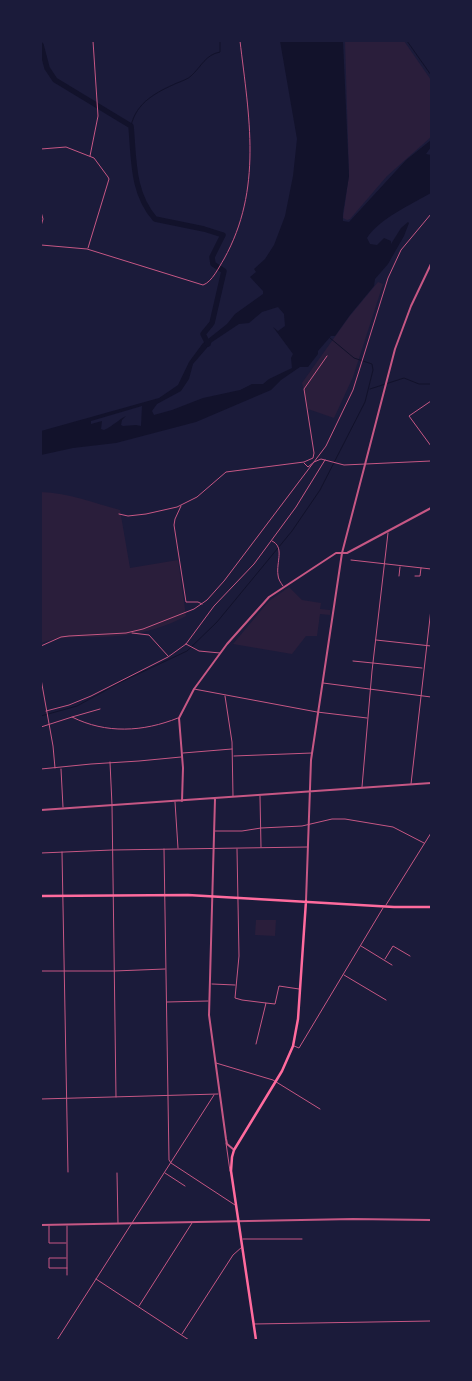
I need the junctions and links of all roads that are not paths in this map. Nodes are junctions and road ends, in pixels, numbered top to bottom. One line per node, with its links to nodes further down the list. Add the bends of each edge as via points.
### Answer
1 (92, 41): 4 (street, via 98,116)
2 (240, 41): 9 (street, via 250,132 248,189 237,234 207,284)
3 (41, 148): 4 (street, via 66,148)
4 (90, 157): 9 (street, via 97,161 108,180)
5 (41, 212): 7 (street)
6 (431, 214): 14 (street, via 401,250 392,268 353,390)
7 (41, 226)
8 (41, 245): 9 (street)
9 (88, 249)
10 (431, 264): 18 (street, via 402,329)
11 (328, 356): 17 (street, via 304,389 314,453 313,458)
12 (431, 401): 13 (street, via 409,416)
13 (431, 446)
14 (317, 460): 15 (street); 17 (street, via 308,467); 33 (street, via 224,581)
15 (325, 460): 18 (street, via 344,465); 23 (street)
16 (431, 461): 18 (street)
17 (304, 462): 19 (street, via 226,472)
18 (364, 465): 24 (street)
19 (182, 505): 21 (street, via 136,516); 33 (street, via 174,525 186,602)
20 (431, 508): 22 (street)
21 (119, 514)
22 (388, 532): 24 (street); 26 (street)
23 (271, 540): 32 (street, via 280,548 278,574); 37 (street)
24 (342, 553): 32 (street, via 336,553); 47 (street)
25 (352, 560): 26 (street)
26 (384, 564): 27 (street); 36 (street)
27 (400, 566): 28 (street); 30 (street)
28 (422, 568): 29 (street); 31 (street, via 420,576)
29 (431, 569)
30 (399, 576)
31 (415, 576)
32 (283, 587): 41 (street, via 259,607)
33 (202, 604): 35 (street)
34 (431, 610): 39 (street)
35 (130, 632): 38 (street, via 61,637); 42 (street, via 149,635)
36 (375, 640): 39 (street); 44 (street)
37 (186, 644): 41 (street, via 209,653); 42 (street)
38 (41, 646)
39 (427, 646): 40 (street); 45 (street)
40 (431, 646)
41 (221, 653): 48 (street)
42 (168, 657): 54 (street, via 91,696)
43 (353, 661): 44 (street)
44 (373, 662): 45 (street); 49 (street)
45 (423, 668): 51 (street)
46 (41, 679): 54 (street)
47 (322, 683): 49 (street); 55 (street)
48 (194, 689): 50 (street); 57 (street)
49 (370, 690): 51 (street); 58 (street)
50 (226, 696): 55 (street); 61 (street)
51 (420, 696): 52 (street); 71 (street)
52 (431, 697)
53 (100, 710): 56 (street)
54 (46, 712): 59 (street)
55 (318, 712): 58 (street); 63 (street)
56 (72, 717): 57 (street, via 92,726 120,730 148,728); 59 (street)
57 (179, 718): 62 (street)
58 (368, 718): 72 (street)
59 (49, 724): 60 (street); 69 (street)
60 (41, 727)
61 (232, 749): 62 (street); 64 (street)
62 (181, 753): 65 (street)
63 (312, 753): 64 (street); 73 (street)
64 (233, 756): 75 (street)
65 (181, 757): 66 (street); 78 (street)
66 (110, 762): 67 (street); 79 (street)
67 (61, 768): 69 (street); 80 (street)
68 (41, 769): 69 (street)
69 (55, 769)
70 (431, 783): 71 (street)
71 (411, 784): 72 (street)
72 (362, 787): 73 (street)
73 (310, 791): 74 (street); 82 (street)
74 (260, 795): 75 (street); 83 (street)
75 (233, 797): 76 (street)
76 (215, 799): 78 (street); 84 (street)
77 (175, 801): 78 (street); 79 (street); 88 (street)
78 (182, 801)
79 (112, 805): 80 (street); 93 (street)
80 (63, 808): 81 (street)
81 (41, 810)
82 (309, 825): 83 (street); 86 (street, via 338,819 383,825); 87 (street)
83 (261, 828): 84 (street); 91 (street)
84 (214, 831): 89 (street)
85 (431, 833): 86 (street)
86 (424, 843): 103 (street)
87 (308, 847): 91 (street); 102 (street)
88 (178, 848): 89 (street); 92 (street)
89 (214, 848): 90 (street); 100 (street)
90 (237, 848): 91 (street); 101 (street)
91 (261, 848)
92 (164, 849): 93 (street); 96 (street)
93 (112, 850): 94 (street); 99 (street)
94 (62, 852): 95 (street); 98 (street)
95 (41, 853)
96 (165, 895): 99 (highway); 100 (highway); 109 (street)
97 (41, 896): 98 (highway)
98 (63, 896): 99 (highway); 110 (street)
99 (113, 896): 112 (street)
100 (212, 897): 101 (highway); 114 (street)
101 (238, 897): 102 (highway); 115 (street)
102 (306, 901): 103 (highway); 116 (highway)
103 (384, 906): 104 (highway); 105 (street)
104 (431, 908)
105 (361, 946): 107 (street); 113 (street)
106 (410, 956): 107 (street, via 393,946)
107 (384, 960): 108 (street)
108 (392, 965)
109 (166, 969): 112 (street); 119 (street)
110 (64, 970): 111 (street); 112 (street); 130 (street)
111 (41, 971)
112 (114, 971): 128 (street)
113 (343, 974): 117 (street); 122 (street, via 299,1048)
114 (210, 984): 115 (street); 118 (street)
115 (236, 986): 120 (street, via 235,998)
116 (300, 989): 120 (street, via 279,986 275,1004); 122 (highway)
117 (386, 1000)
118 (209, 1001): 119 (street); 123 (street)
119 (166, 1002): 127 (street)
120 (266, 1003): 121 (street)
121 (256, 1044)
122 (293, 1046): 124 (highway)
123 (215, 1062): 124 (street); 125 (street)
124 (276, 1082): 131 (street); 133 (highway)
125 (219, 1094): 126 (street); 132 (street)
126 (214, 1095): 127 (street); 134 (street)
127 (168, 1096): 128 (street); 134 (street)
128 (116, 1097): 130 (street)
129 (41, 1099): 130 (street)
130 (66, 1099): 135 (street)
131 (320, 1109)
132 (226, 1139): 133 (street); 136 (street)
133 (234, 1150): 136 (highway)
134 (171, 1163): 137 (street); 140 (street)
135 (68, 1172)
136 (230, 1172): 140 (highway)
137 (164, 1173): 139 (street); 145 (street)
138 (117, 1174): 144 (street)
139 (185, 1186)
140 (235, 1206): 142 (highway)
141 (431, 1220): 142 (street)
142 (238, 1221): 143 (street); 149 (highway)
143 (193, 1222): 145 (street); 157 (street)
144 (118, 1224): 145 (street); 148 (street)
145 (131, 1224): 156 (street)
146 (41, 1225): 147 (street)
147 (49, 1225): 148 (street); 151 (street, via 49,1243)
148 (67, 1225): 151 (street)
149 (240, 1239): 150 (street); 152 (highway)
150 (302, 1239)
151 (67, 1243): 153 (street)
152 (242, 1248): 159 (highway); 160 (street, via 233,1255)
153 (67, 1258): 154 (street); 154 (street, via 49,1258 49,1268)
154 (67, 1268): 155 (street)
155 (67, 1275)
156 (96, 1279): 157 (street); 161 (street)
157 (139, 1307): 160 (street)
158 (431, 1321): 159 (street)
159 (254, 1324): 163 (highway)
160 (181, 1334): 162 (street)
161 (57, 1340)
162 (189, 1340)
163 (256, 1340)

